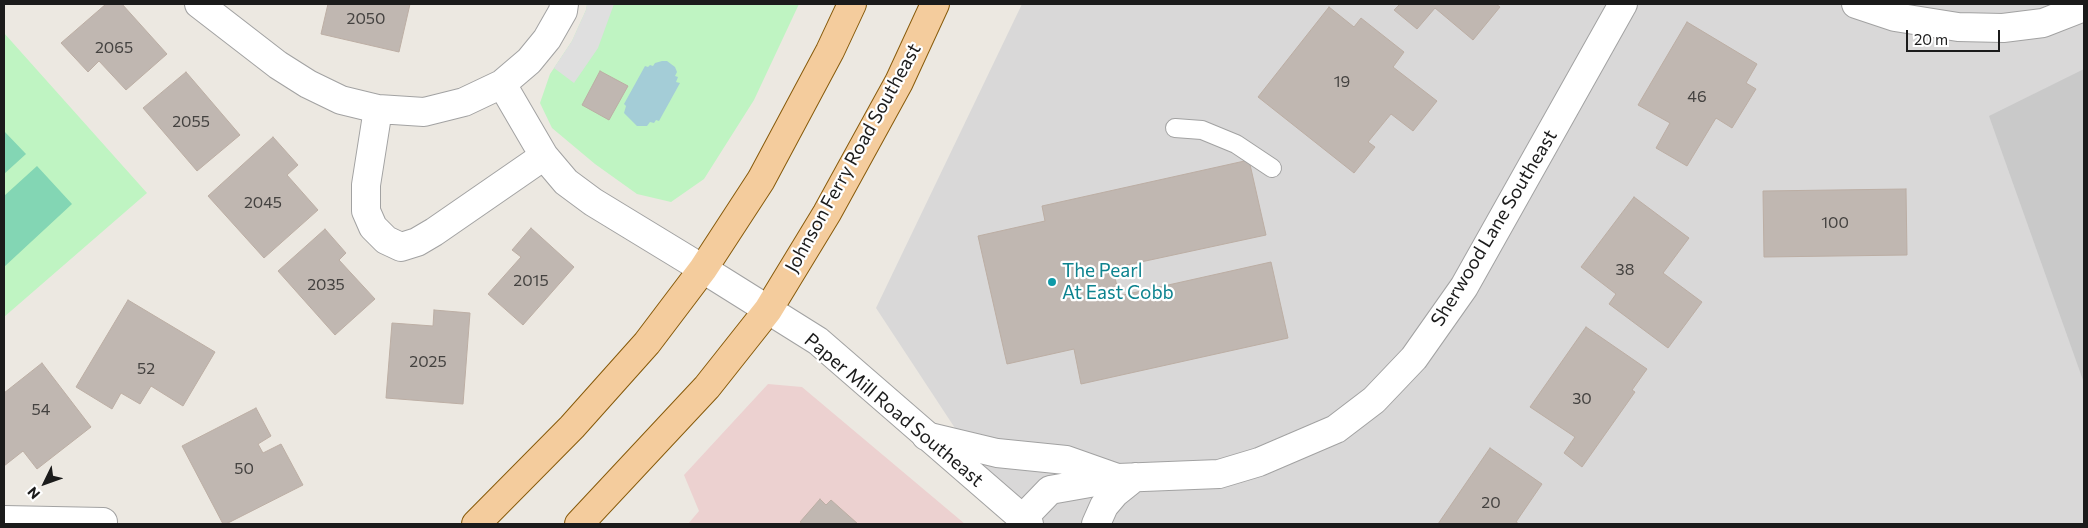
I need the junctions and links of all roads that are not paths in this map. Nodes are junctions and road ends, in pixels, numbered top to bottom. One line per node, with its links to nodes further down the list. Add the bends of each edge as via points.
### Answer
1 (199, 4): 9 (street, via 308,84 341,100)
2 (564, 4): 8 (street, via 547,39 529,61)
3 (852, 4): 13 (main road, via 761,180)
4 (935, 4): 14 (main road, Johnson Ferry Road Southeast, via 866,143)
5 (1623, 4): 16 (street, Sherwood Lane Southeast, via 1464,287 1414,358 1374,400 1336,429 1259,462 1219,474)
6 (1856, 4): 7 (street, via 1895,18 1958,27 2003,28 2043,23)
7 (2084, 7)
8 (502, 84): 9 (street, via 464,102 424,112); 11 (street, Paper Mill Road Southeast)
9 (378, 109): 11 (street, via 366,185 366,211 373,227 386,240 401,247 434,232)
10 (1175, 128): 12 (lane, via 1202,130 1236,144)
11 (544, 156): 13 (street, Paper Mill Road Southeast, via 566,182 593,202)
12 (1272, 168)
13 (703, 270): 14 (street, Paper Mill Road Southeast); 20 (main road, via 647,343 572,427)
14 (768, 310): 15 (street, Paper Mill Road Southeast, via 818,342); 21 (main road, Johnson Ferry Road Southeast, via 707,386)
15 (926, 436): 16 (street, Sherwood Lane Southeast, via 997,453 1066,460); 18 (street, Paper Mill Road Southeast)
16 (1127, 478): 18 (street, Sherwood Lane Southeast, via 1050,490); 22 (street, via 1104,506)
17 (4, 520): 19 (street)
18 (1025, 521)
19 (104, 522)
20 (476, 524)
21 (579, 524)
22 (1096, 524)

